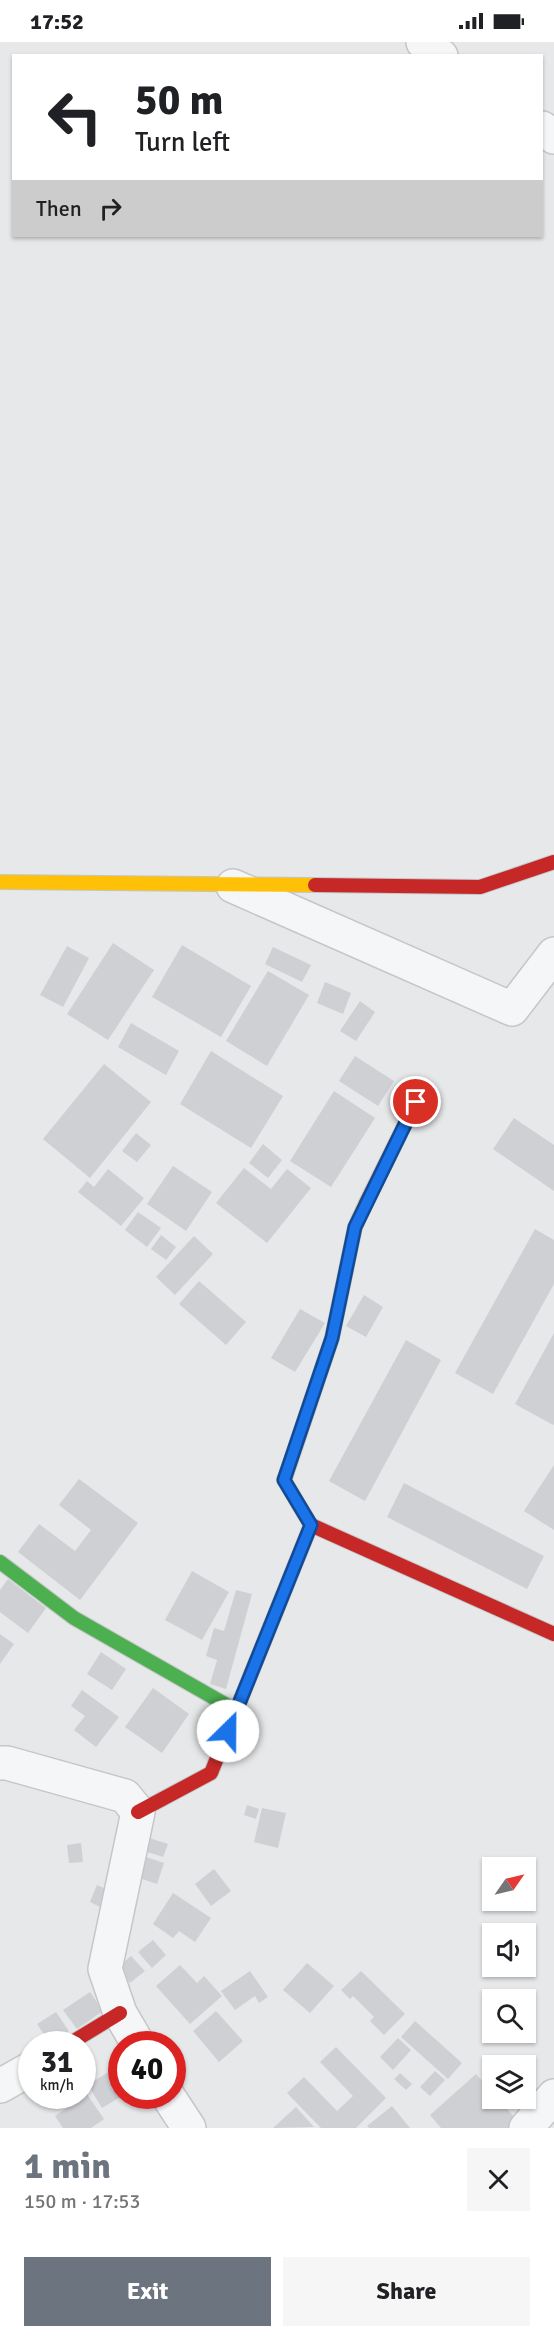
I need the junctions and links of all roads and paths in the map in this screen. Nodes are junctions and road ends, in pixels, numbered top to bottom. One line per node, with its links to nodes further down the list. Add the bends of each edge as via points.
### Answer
1 (423, 42): 2 (street)
2 (438, 54)
3 (554, 862): 5 (street, via 480,887)
4 (0, 882): 5 (street)
5 (233, 886): 6 (street, via 512,1009)
6 (554, 954)
7 (416, 1102): 8 (street, via 355,1227 332,1338 284,1480)
8 (311, 1525): 10 (street); 11 (street)
9 (0, 1562): 11 (street, via 75,1618)
10 (554, 1634)
11 (237, 1711): 13 (street, via 211,1773)
12 (0, 1763): 13 (street, via 125,1796)
13 (138, 1812): 14 (street, via 105,1969)
14 (120, 2013): 15 (street); 16 (street)
15 (90, 2031)
16 (130, 2031)
17 (18, 2076): 18 (street)
18 (0, 2086)
19 (554, 2096): 22 (street)
20 (177, 2109): 21 (street)
21 (189, 2128)
22 (526, 2128)

